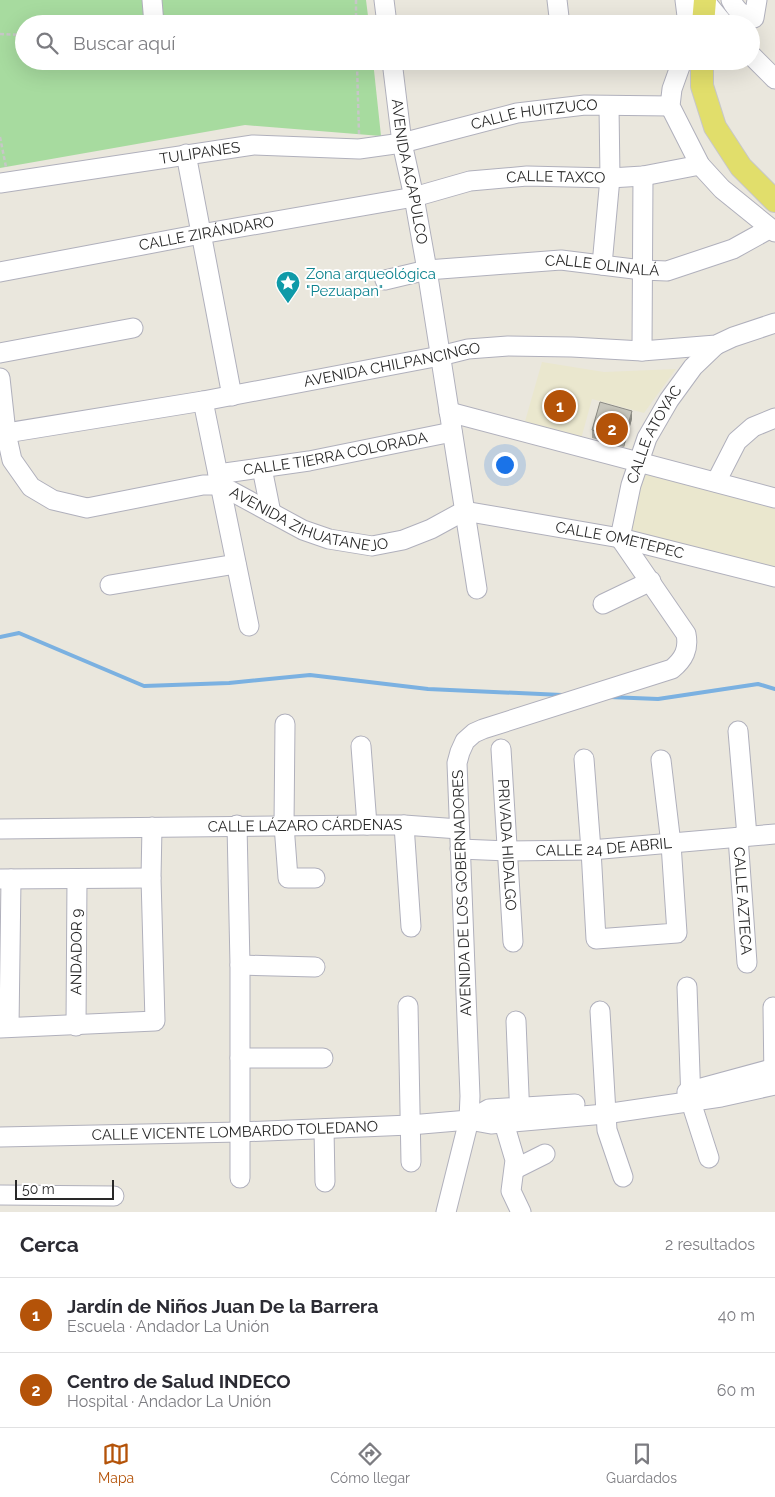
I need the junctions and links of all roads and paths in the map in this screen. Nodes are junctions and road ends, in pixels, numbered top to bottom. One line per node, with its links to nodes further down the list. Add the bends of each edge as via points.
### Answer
1 (152, 0): 7 (street)
2 (356, 0): 8 (path)
3 (384, 0): 9 (street)
4 (698, 0): 10 (street); 11 (main road); 12 (street)
5 (731, 0): 13 (street)
6 (757, 0): 14 (street)
7 (153, 15)
8 (356, 15)
9 (386, 15)
10 (692, 15)
11 (701, 15)
12 (714, 15)
13 (743, 15)
14 (754, 15)
15 (0, 34): 16 (path)
16 (15, 35)
17 (760, 64): 22 (street)
18 (357, 70): 27 (path)
19 (393, 70): 26 (street, AVENIDA ACAPULCO)
20 (679, 70): 24 (street)
21 (702, 70): 34 (main road, via 702,86 715,127 741,167)
22 (775, 79)
23 (609, 106): 24 (street, CALLE HUITZUCO); 26 (street, CALLE HUITZUCO, via 517,113); 31 (street)
24 (670, 106): 29 (street)
25 (0, 137): 32 (path)
26 (402, 143): 27 (street, TULIPANES); 33 (street, AVENIDA ACAPULCO)
27 (359, 149): 28 (street, TULIPANES, via 253,145)
28 (186, 154): 32 (street, TULIPANES); 36 (street)
29 (700, 165): 30 (street, CALLE TAXCO); 35 (street, via 722,190)
30 (643, 176): 31 (street, CALLE TAXCO); 39 (street)
31 (610, 178): 33 (street, CALLE TAXCO, via 527,176 470,181); 37 (street)
32 (4, 182)
33 (414, 197): 36 (street, CALLE ZIRÁNDARO); 38 (street, AVENIDA ACAPULCO)
34 (775, 201)
35 (772, 230): 39 (street, CALLE OLINALÁ, via 733,249 668,271)
36 (201, 234): 40 (street, CALLE ZIRÁNDARO); 49 (street)
37 (602, 265): 38 (street, CALLE OLINALÁ, via 561,260); 39 (street, CALLE OLINALÁ)
38 (427, 270): 41 (street, CALLE OLINALÁ); 47 (street, AVENIDA ACAPULCO)
39 (642, 270): 45 (street)
40 (0, 272)
41 (385, 280)
42 (775, 323): 44 (street, AVENIDA CHILPANCINGO)
43 (133, 328): 46 (street)
44 (716, 346): 45 (street, AVENIDA CHILPANCINGO); 55 (street, CALLE ATOYAC, via 693,367 669,400 647,438)
45 (642, 351): 47 (street, AVENIDA CHILPANCINGO, via 508,346 468,349)
46 (0, 353)
47 (440, 356): 49 (street, AVENIDA CHILPANCINGO); 51 (street, AVENIDA ACAPULCO)
48 (0, 378): 54 (street, AVENIDA ZIHUATANEJO)
49 (232, 396): 50 (street, AVENIDA CHILPANCINGO)
50 (203, 401): 54 (street, AVENIDA CHILPANCINGO); 57 (street)
51 (449, 412): 53 (street, AVENIDA ACAPULCO); 55 (street)
52 (775, 418): 58 (street, via 753,427 738,441)
53 (452, 432): 56 (street, CALLE TIERRA COLORADA); 60 (street, AVENIDA ACAPULCO)
54 (3, 434): 57 (street, AVENIDA ZIHUATANEJO, via 12,460 31,487 53,500 88,508)
55 (640, 462): 58 (street); 62 (street, CALLE ATOYAC)
56 (262, 468): 57 (street, CALLE TIERRA COLORADA); 61 (street)
57 (219, 480): 61 (street, AVENIDA ZIHUATANEJO); 63 (street)
58 (716, 482): 59 (street)
59 (775, 498)
60 (464, 510): 61 (street, AVENIDA ZIHUATANEJO, via 422,533 372,546 329,539); 62 (street, CALLE OMETEPEC); 67 (street, AVENIDA ACAPULCO)
61 (271, 513)
62 (620, 538): 64 (street, CALLE OMETEPEC); 65 (street, AVENIDA DE LOS GOBERNADORES)
63 (236, 564): 66 (street); 69 (street)
64 (775, 576)
65 (651, 581): 68 (street); 82 (street, AVENIDA DE LOS GOBERNADORES, via 686,634 686,653 680,662 672,669 474,732 466,741 457,763)
66 (110, 585)
67 (477, 589)
68 (603, 604)
69 (249, 626)
70 (284, 724): 77 (street)
71 (738, 731): 84 (street, CALLE AZTECA)
72 (361, 746): 78 (street)
73 (501, 749): 88 (street, PRIVADA HIDALGO)
74 (584, 759): 87 (street)
75 (661, 760): 85 (street)
76 (237, 825): 77 (street, CALLE LÁZARO CÁRDENAS); 80 (street, CALLE LÁZARO CÁRDENAS); 96 (street)
77 (284, 825): 78 (street, CALLE LÁZARO CÁRDENAS); 90 (street, via 288,878)
78 (367, 825): 79 (street, CALLE LÁZARO CÁRDENAS)
79 (404, 825): 82 (street, CALLE LÁZARO CÁRDENAS); 93 (street)
80 (152, 827): 81 (street, CALLE LÁZARO CÁRDENAS); 89 (street)
81 (0, 829)
82 (458, 829): 86 (street, AVENIDA DE LOS GOBERNADORES)
83 (775, 834): 84 (street, CALLE 24 DE ABRIL)
84 (743, 837): 85 (street, CALLE 24 DE ABRIL); 95 (street, CALLE AZTECA)
85 (671, 844): 87 (street, CALLE 24 DE ABRIL); 87 (street, via 677,933 596,939)
86 (460, 849): 88 (street, CALLE 24 DE ABRIL); 111 (street, AVENIDA DE LOS GOBERNADORES)
87 (591, 850): 88 (street, CALLE 24 DE ABRIL)
88 (508, 851): 94 (street, PRIVADA HIDALGO)
89 (151, 878): 92 (street); 103 (street, via 155,1021)
90 (315, 878)
91 (6, 879): 92 (street); 104 (street)
92 (77, 879): 103 (street, ANDADOR 9)
93 (411, 927)
94 (513, 942)
95 (747, 963)
96 (240, 965): 97 (street); 105 (street)
97 (315, 967)
98 (687, 987): 108 (street)
99 (408, 1006): 112 (street)
100 (773, 1007): 107 (street)
101 (600, 1011): 109 (street)
102 (516, 1021): 110 (street)
103 (76, 1026): 104 (street)
104 (4, 1028)
105 (240, 1058): 106 (street); 114 (street)
106 (323, 1058)
107 (774, 1078): 108 (street, CALLE VICENTE LOMBARDO TOLEDANO)
108 (691, 1097): 109 (street, CALLE VICENTE LOMBARDO TOLEDANO); 117 (street)
109 (605, 1109): 110 (street, CALLE VICENTE LOMBARDO TOLEDANO); 120 (street, via 607,1130)
110 (514, 1117): 111 (street, CALLE VICENTE LOMBARDO TOLEDANO, via 489,1109); 119 (street)
111 (469, 1120): 112 (street, CALLE VICENTE LOMBARDO TOLEDANO); 125 (street, AVENIDA DE LOS GOBERNADORES)
112 (410, 1126): 113 (street, CALLE VICENTE LOMBARDO TOLEDANO); 118 (street)
113 (324, 1129): 114 (street, CALLE VICENTE LOMBARDO TOLEDANO); 122 (street)
114 (240, 1132): 115 (street, CALLE VICENTE LOMBARDO TOLEDANO); 121 (street)
115 (0, 1137)
116 (545, 1154): 119 (street)
117 (709, 1158)
118 (411, 1162)
119 (515, 1169): 126 (street, via 512,1191)
120 (623, 1177)
121 (240, 1178)
122 (325, 1182)
123 (0, 1195): 124 (street)
124 (114, 1196)
125 (446, 1212)
126 (521, 1212)

